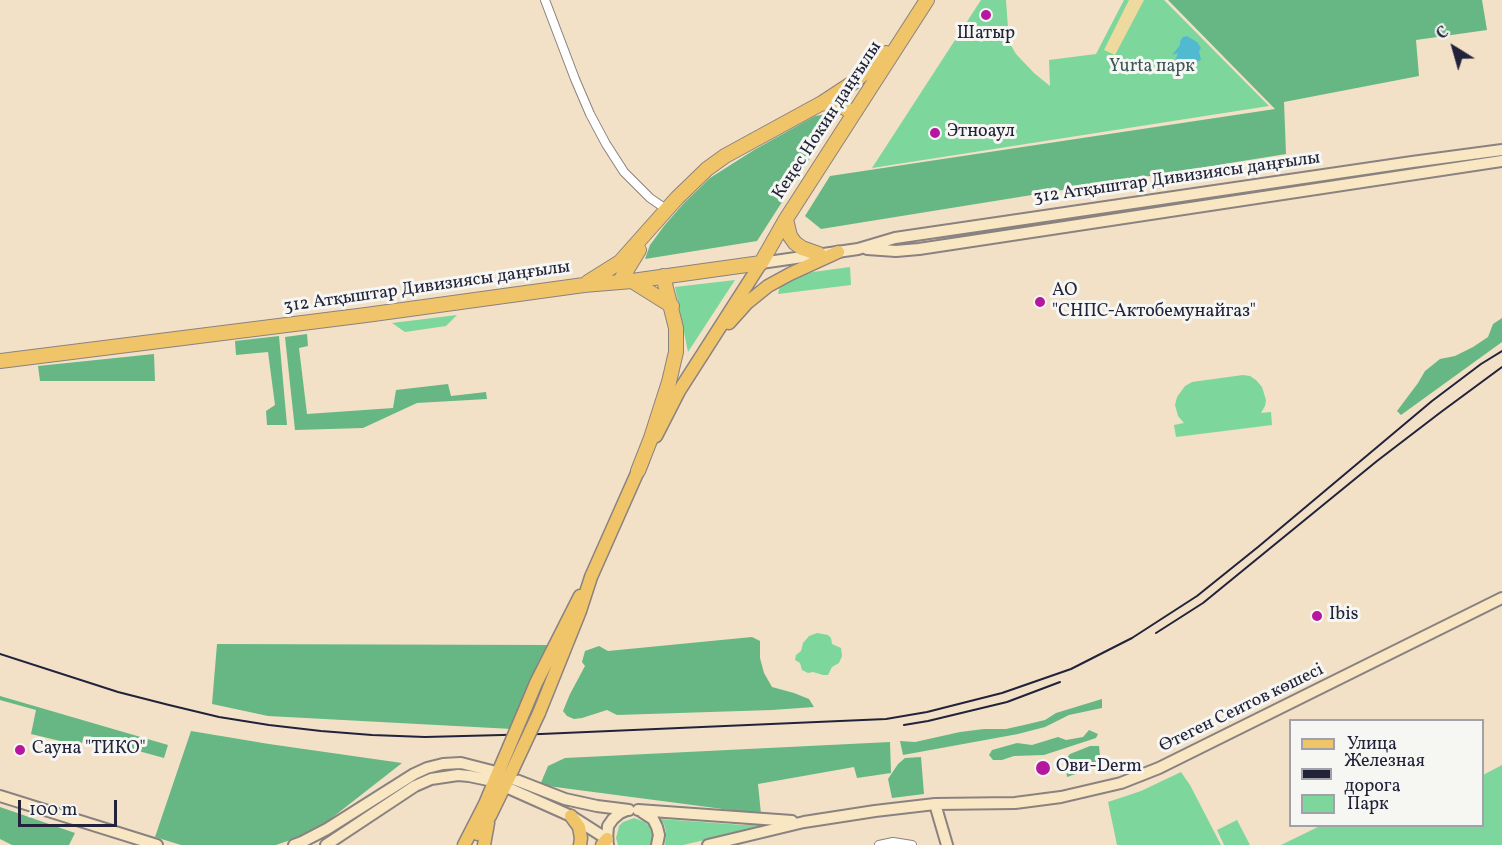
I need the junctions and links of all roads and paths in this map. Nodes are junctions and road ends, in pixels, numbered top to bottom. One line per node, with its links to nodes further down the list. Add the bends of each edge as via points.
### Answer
1 (544, 0): 10 (street, via 582,96 606,144 624,172)
2 (927, 0): 3 (highway, Кеңес Нокин даңғылы)
3 (906, 33): 4 (highway, via 854,82); 5 (highway, Кеңес Нокин даңғылы)
4 (822, 103): 5 (highway, via 840,105); 10 (highway, via 725,156)
5 (853, 113): 12 (highway, Кеңес Нокин даңғылы)
6 (1502, 150): 8 (main road, 312 Атқыштар Дивизиясы даңғылы)
7 (1502, 161): 9 (main road, 312 Атқыштар Дивизиясы даңғылы)
8 (1354, 171): 9 (main road); 11 (main road, 312 Атқыштар Дивизиясы даңғылы)
9 (1356, 183): 15 (main road, 312 Атқыштар Дивизиясы даңғылы)
10 (666, 209): 13 (highway)
11 (1039, 218): 14 (main road, 312 Атқыштар Дивизиясы даңғылы); 15 (main road)
12 (786, 219): 19 (highway, via 795,243); 20 (highway, Кеңес Нокин даңғылы)
13 (649, 229): 22 (highway); 23 (highway, via 620,262)
14 (959, 229): 16 (main road); 17 (main road, 312 Атқыштар Дивизиясы даңғылы, via 895,238)
15 (1040, 230): 16 (main road, 312 Атқыштар Дивизиясы даңғылы)
16 (961, 242): 17 (main road, 312 Атқыштар Дивизиясы даңғылы, via 896,251)
17 (858, 249): 18 (main road, 312 Атқыштар Дивизиясы даңғылы)
18 (838, 252): 19 (main road, 312 Атқыштар Дивизиясы даңғылы); 25 (main road, via 768,286 747,303)
19 (819, 255): 20 (main road, 312 Атқыштар Дивизиясы даңғылы)
20 (761, 263): 21 (highway, 312 Атқыштар Дивизиясы даңғылы); 25 (main road)
21 (663, 276): 22 (highway, 312 Атқыштар Дивизиясы даңғылы); 24 (highway)
22 (626, 281): 23 (highway, 312 Атқыштар Дивизиясы даңғылы); 24 (highway)
23 (584, 285): 26 (highway, 312 Атқыштар Дивизиясы даңғылы)
24 (672, 306): 27 (highway, via 676,352)
25 (701, 356): 27 (main road)
26 (0, 360)
27 (638, 471): 28 (main road)
28 (591, 577): 30 (main road, bridge, via 539,713); 30 (main road, bridge, via 536,682)
29 (1502, 598): 32 (main road, Өтеген Сеитов көшесі, via 1159,768 1121,783 1015,803)
30 (503, 776): 33 (main road, via 564,799); 34 (main road); 35 (main road); 39 (main road, via 461,763 427,768); 40 (main road, via 431,779); 41 (main road)
31 (0, 796): 38 (main road)
32 (935, 804): 36 (main road, Өтеген Сеитов көшесі); 49 (main road)
33 (633, 810): 36 (main road); 37 (main road, via 613,819); 45 (main road, via 653,819 659,835)
34 (490, 816): 42 (main road); 43 (main road)
35 (571, 816): 37 (main road); 44 (main road, via 579,827)
36 (804, 822): 46 (main road)
37 (606, 843)
38 (157, 845)
39 (294, 845)
40 (326, 845)
41 (464, 845)
42 (469, 845)
43 (484, 845)
44 (580, 845)
45 (657, 845)
46 (708, 845)
47 (879, 845): 48 (street)
48 (912, 845)
49 (947, 845)

